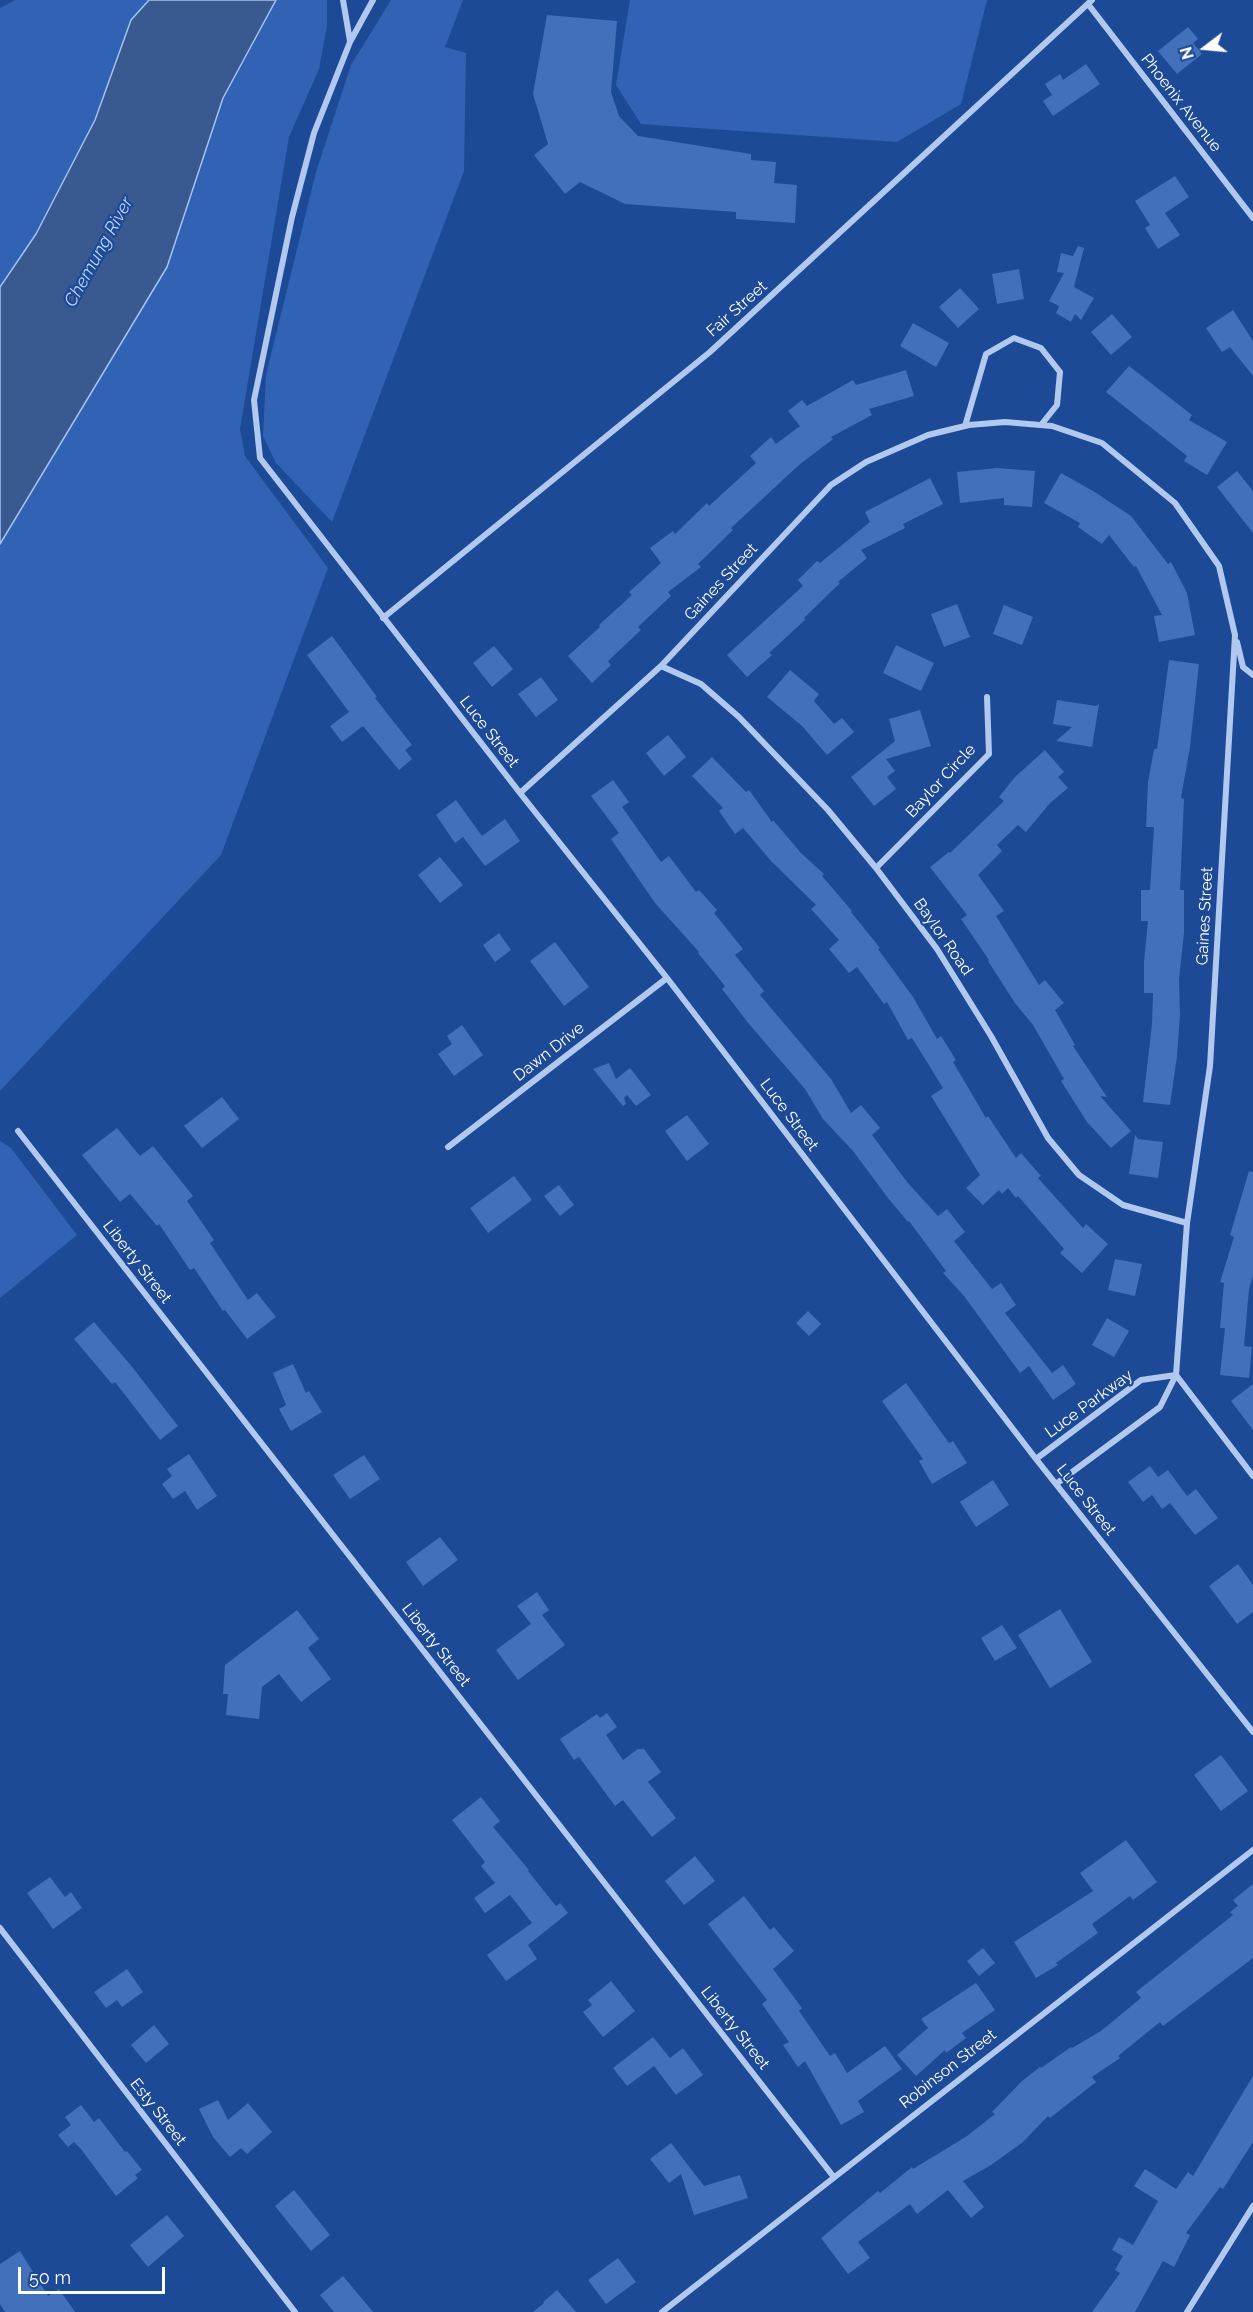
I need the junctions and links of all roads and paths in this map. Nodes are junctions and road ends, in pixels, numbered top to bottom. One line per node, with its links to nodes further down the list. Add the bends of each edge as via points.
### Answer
1 (343, 0): 4 (street)
2 (373, 0): 4 (street, Luce Street)
3 (1090, 2): 5 (street, Phoenix Avenue); 8 (street, Fair Street, via 710,352)
4 (350, 42): 8 (street, Luce Street, via 314,134 292,217 254,400 260,458)
5 (1253, 218)
6 (1041, 425): 7 (street, Gaines Street, via 1005,422); 7 (street, via 1057,405 1060,372 1041,348 1014,338 986,354); 9 (street, Gaines Street, via 1102,443 1175,503 1219,566)
7 (965, 426): 10 (street, Gaines Street, via 928,435 866,462 831,486)
8 (384, 618): 13 (street, Luce Street)
9 (1235, 635): 11 (street, via 1243,668); 18 (street, Gaines Street, via 1210,1066)
10 (661, 666): 13 (street, Gaines Street); 14 (street, Baylor Road, via 701,684 739,717 828,810)
11 (1253, 675)
12 (987, 697): 14 (street, Baylor Circle, via 988,754)
13 (520, 794): 15 (street, Luce Street)
14 (876, 868): 18 (street, Baylor Road, via 937,949 1048,1137 1079,1175 1123,1205)
15 (667, 978): 17 (street, Dawn Drive); 20 (street, Luce Street)
16 (18, 1131): 26 (street, Liberty Street)
17 (448, 1147)
18 (1187, 1223): 19 (street, Gaines Street)
19 (1176, 1375): 20 (street, Luce Parkway, via 1141,1380); 21 (street); 22 (street, via 1160,1407)
20 (1036, 1459): 22 (street, Luce Street)
21 (1253, 1476)
22 (1056, 1485): 23 (street, Luce Street)
23 (1253, 1732)
24 (1253, 1850): 26 (street, Robinson Street)
25 (0, 1928): 28 (street, Esty Street)
26 (833, 2176): 29 (street, Robinson Street)
27 (1253, 2206): 30 (street)
28 (295, 2312)
29 (662, 2312)
30 (1187, 2312)

